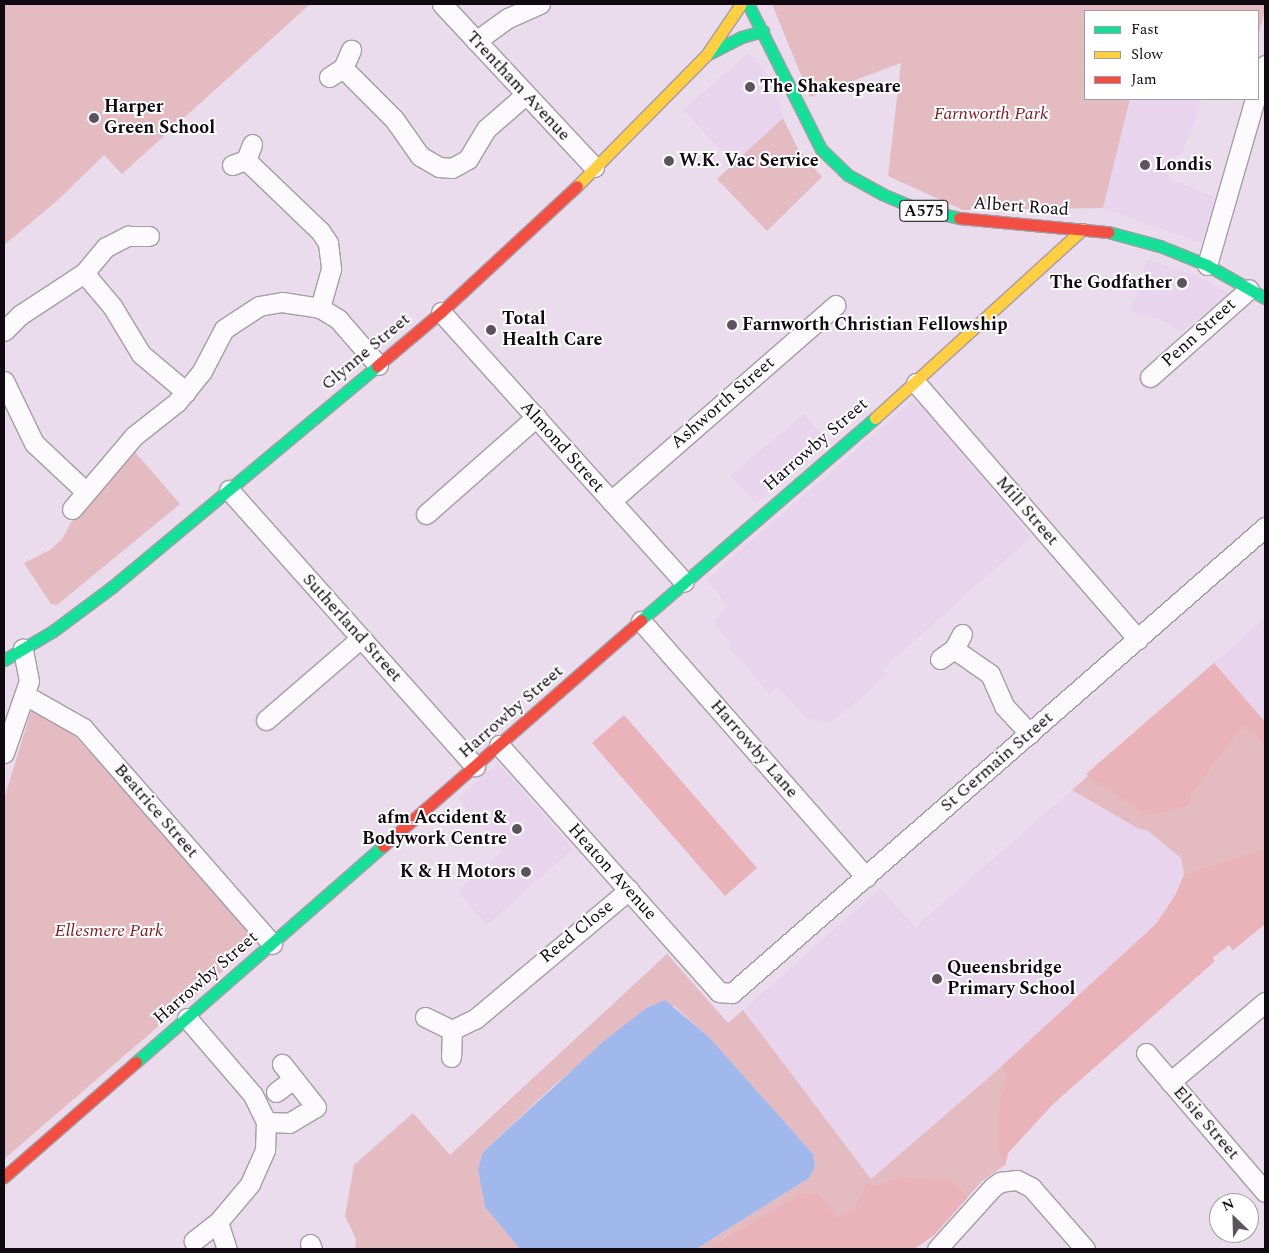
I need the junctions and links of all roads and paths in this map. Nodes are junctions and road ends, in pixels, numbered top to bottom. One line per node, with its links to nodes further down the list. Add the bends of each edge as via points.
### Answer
1 (442, 4): 7 (street, Trentham Avenue)
2 (540, 4): 7 (street, via 508,18)
3 (742, 4): 9 (main road, Glynne Street)
4 (748, 4): 6 (main road, A575)
5 (761, 4): 6 (main road, A575)
6 (763, 31): 9 (main road, Glynne Street, via 732,40); 16 (main road, Albert Road / A575, via 821,149 848,175 882,194 944,216 1044,231)
7 (476, 41): 12 (street, Trentham Avenue)
8 (351, 50): 12 (street, via 336,73 394,119 420,156 440,168 458,166 468,159 486,129)
9 (707, 54): 15 (main road, Glynne Street)
10 (1265, 64): 11 (street)
11 (1259, 86)
12 (525, 95): 15 (street, Trentham Avenue)
13 (1255, 100): 19 (street)
14 (244, 157): 24 (street, via 320,231 328,243 331,269)
15 (594, 167): 25 (main road, Glynne Street)
16 (1084, 229): 19 (main road, Albert Road / A575, via 1160,246); 20 (main road, Harrowby Street)
17 (150, 236): 21 (street, via 125,229)
18 (1042, 253): 20 (main road)
19 (1207, 265): 22 (main road, Albert Road / A575)
20 (1039, 271): 30 (main road, Harrowby Street)
21 (84, 274): 26 (street, via 27,310); 31 (street, via 112,306 141,354)
22 (1257, 294): 28 (street, Penn Street)
23 (836, 305): 35 (street, Ashworth Street)
24 (320, 308): 27 (street, via 338,319); 31 (street, via 282,302 260,306 240,316 224,329 202,371)
25 (441, 312): 27 (main road, Glynne Street); 32 (street, Almond Street)
26 (4, 331)
27 (378, 365): 33 (main road, Glynne Street)
28 (1150, 377)
29 (4, 381): 34 (street, via 34,444)
30 (916, 383): 39 (main road, Harrowby Street); 42 (street, Mill Street)
31 (186, 392): 34 (street, via 134,436)
32 (536, 417): 35 (street, Almond Street); 37 (street, via 446,506)
33 (229, 490): 41 (street, Sutherland Street); 44 (main road, Glynne Street, via 112,587)
34 (86, 492): 36 (street)
35 (611, 501): 39 (street, Almond Street)
36 (72, 508)
37 (426, 514)
38 (1265, 527): 42 (street, St Germain Street)
39 (684, 582): 40 (main road, Harrowby Street)
40 (641, 621): 49 (main road, Harrowby Street); 52 (street, Harrowby Lane)
41 (361, 638): 47 (street); 51 (street, Sutherland Street)
42 (1138, 639): 48 (street, St Germain Street)
43 (952, 648): 48 (street, via 990,674 1004,706)
44 (24, 649): 45 (main road, Glynne Street); 46 (street, via 30,674)
45 (4, 660)
46 (25, 695): 50 (street); 54 (street, Beatrice Street, via 83,728)
47 (266, 720)
48 (1030, 734): 52 (street, St Germain Street)
49 (499, 745): 51 (main road, Harrowby Street); 53 (street, Heaton Avenue)
50 (4, 753)
51 (475, 766): 54 (main road, Harrowby Street)
52 (866, 877): 55 (street, St Germain Street, via 737,991)
53 (629, 890): 55 (street, Heaton Avenue, via 719,992); 59 (street, Reed Close, via 531,981 475,1019)
54 (272, 944): 58 (main road, Harrowby Street)
55 (728, 995)
56 (1265, 1002): 62 (street)
57 (425, 1017): 59 (street)
58 (187, 1018): 64 (street, via 253,1095); 65 (main road, Harrowby Street)
59 (452, 1030): 61 (street)
60 (1146, 1053): 62 (street, Elsie Street)
61 (451, 1057)
62 (1170, 1082): 66 (street, Elsie Street)
63 (276, 1092): 64 (street, via 288,1071 316,1107 289,1123)
64 (266, 1122): 67 (street, via 265,1150 260,1167)
65 (4, 1177)
66 (1265, 1192)
67 (218, 1222): 68 (street); 69 (street)
68 (194, 1241)
69 (227, 1249)
70 (937, 1249): 71 (street, via 993,1187 1000,1182 1017,1180 1031,1187)
71 (1085, 1249)

